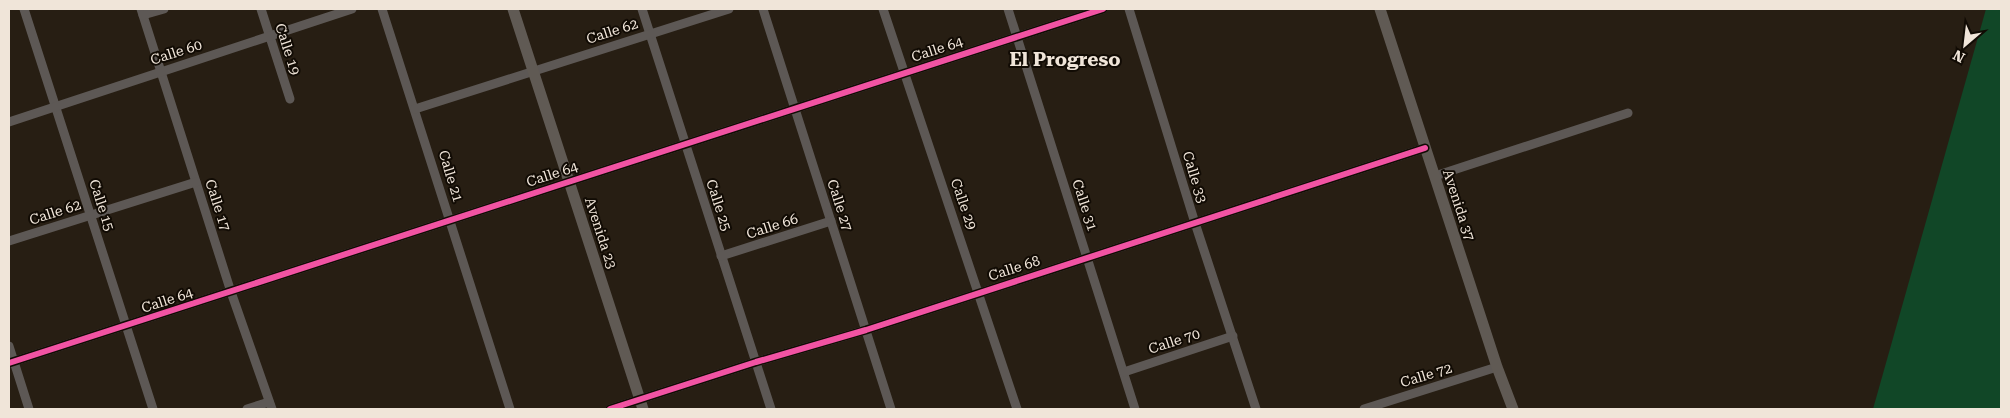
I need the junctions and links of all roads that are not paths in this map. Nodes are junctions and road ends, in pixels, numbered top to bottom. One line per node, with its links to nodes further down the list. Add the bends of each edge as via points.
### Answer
1 (24, 9): 24 (street, Calle 15)
2 (164, 9): 15 (street)
3 (260, 9): 17 (street, Calle 19)
4 (352, 9): 17 (street, Calle 60)
5 (382, 9): 25 (street, Calle 21)
6 (513, 9): 20 (street, Avenida 23)
7 (642, 9): 16 (street, Calle 25)
8 (729, 9): 16 (street, Calle 62)
9 (763, 9): 23 (street, Calle 27)
10 (883, 9): 21 (street, Calle 29)
11 (1008, 9): 18 (street, Calle 31)
12 (1103, 9): 18 (street, Calle 64)
13 (1129, 9): 36 (street, Calle 33)
14 (1380, 9): 29 (street, Avenida 37)
15 (142, 12): 19 (street, Calle 17)
16 (650, 34): 20 (street, Calle 62); 28 (street, Calle 25)
17 (270, 36): 19 (street, Calle 60); 22 (street, Calle 19)
18 (1017, 36): 21 (street, Calle 64); 39 (street, Calle 31)
19 (162, 71): 24 (street, Calle 60); 31 (street, Calle 17)
20 (533, 71): 25 (street, Calle 62); 32 (street, Avenida 23)
21 (905, 72): 23 (street, Calle 64); 41 (street, Calle 29)
22 (290, 98)
23 (795, 107): 28 (street, Calle 64); 35 (street, Calle 27)
24 (56, 108): 27 (street, Calle 60); 33 (street, Calle 15)
25 (415, 109): 34 (street, Calle 21)
26 (1628, 113): 30 (street)
27 (9, 122)
28 (685, 143): 32 (street, Calle 64); 38 (street, Calle 25)
29 (1424, 148): 30 (street, Avenida 37); 36 (street, Calle 68)
30 (1434, 176): 48 (street, Avenida 37)
31 (196, 182): 33 (street, Calle 62); 40 (street, Calle 17)
32 (569, 182): 34 (street, Calle 64); 50 (street, Avenida 23)
33 (90, 215): 37 (street, Calle 62); 42 (street, Calle 15)
34 (450, 221): 40 (street, Calle 64); 56 (street, Calle 21)
35 (831, 222): 38 (street, Calle 66); 43 (street, Calle 27)
36 (1195, 223): 39 (street, Calle 68); 44 (street, Calle 33)
37 (9, 241)
38 (721, 256): 47 (street, Calle 25)
39 (1088, 258): 41 (street, Calle 68); 49 (street, Calle 31)
40 (231, 292): 42 (street, Calle 64); 51 (street, Calle 17)
41 (979, 292): 43 (street, Calle 68); 60 (street, Calle 29)
42 (127, 326): 46 (street, Calle 64); 54 (street, Calle 15)
43 (866, 330): 47 (street, Calle 68); 59 (street, Calle 27)
44 (1233, 336): 49 (street, Calle 70); 62 (street, Calle 33)
45 (9, 346): 46 (street)
46 (11, 362): 53 (street)
47 (756, 362): 50 (street, Calle 68); 58 (street, Calle 25)
48 (1497, 367): 52 (street, Calle 72); 64 (street, Avenida 37)
49 (1124, 372): 61 (street, Calle 31)
50 (641, 404): 57 (street, Calle 68)
51 (270, 406): 55 (street)
52 (1375, 408): 63 (street, Calle 72)
53 (29, 409)
54 (153, 409)
55 (247, 409)
56 (510, 409)
57 (610, 409)
58 (771, 409)
59 (892, 409)
60 (1017, 409)
61 (1136, 409)
62 (1256, 409)
63 (1364, 409)
64 (1513, 409)

